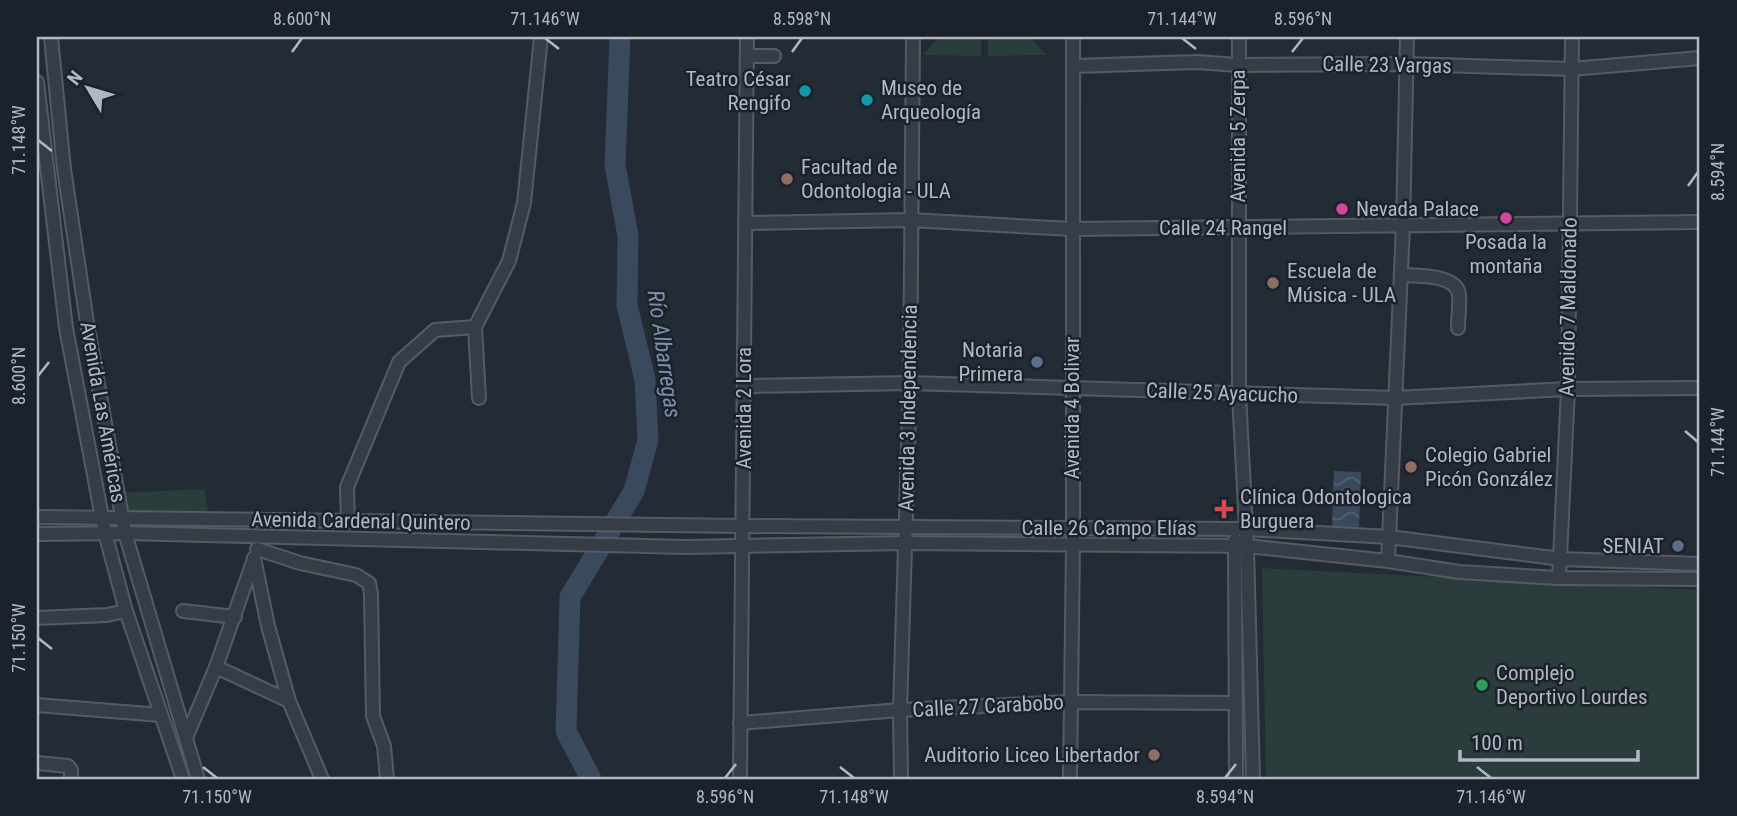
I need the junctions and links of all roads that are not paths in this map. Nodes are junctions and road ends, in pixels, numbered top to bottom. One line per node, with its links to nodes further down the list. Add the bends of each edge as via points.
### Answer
1 (51, 37): 38 (street, Avenida Las Américas, via 64,169)
2 (541, 37): 27 (street, via 524,203 509,261)
3 (747, 37): 9 (street, Avenida 2 Lora)
4 (912, 37): 19 (street, Avenida 3 Independencia)
5 (1073, 37): 14 (street, Avenida 4 Bolivar)
6 (1239, 37): 13 (street, Avenida 5 Zerpa)
7 (1407, 37): 12 (street)
8 (1572, 37): 15 (street, Avenido 7 Maldonado)
9 (747, 56): 10 (street); 21 (street, Avenida 2 Lora)
10 (774, 56)
11 (1700, 58): 15 (street, Calle 23 Vargas)
12 (1406, 64): 13 (street, Calle 23 Vargas); 15 (street, Calle 23 Vargas); 23 (street)
13 (1238, 65): 14 (street, Calle 23 Vargas); 25 (street, Avenida 5 Zerpa)
14 (1074, 66): 24 (street, Avenida 4 Bolivar)
15 (1571, 69): 22 (street, Avenido 7 Maldonado)
16 (37, 82): 17 (street, Avenida Las Américas)
17 (41, 162): 18 (street, Avenida Las Américas)
18 (42, 179): 37 (street, Avenida Las Américas)
19 (910, 220): 21 (street, Calle 24 Rangel); 24 (street, Calle 24 Rangel); 29 (street, Avenida 3 Independencia)
20 (1700, 222): 22 (street, Calle 24 Rangel)
21 (745, 223): 30 (street, Avenida 2 Lora)
22 (1569, 225): 23 (street, Calle 24 Rangel); 33 (street, Avenido 7 Maldonado)
23 (1404, 226): 25 (street, Calle 24 Rangel); 26 (street)
24 (1072, 229): 25 (street, Calle 24 Rangel); 31 (street, Avenida 4 Bolivar)
25 (1237, 229): 34 (street, Avenida 5 Zerpa)
26 (1401, 275): 28 (street, via 1446,280 1457,286); 36 (street)
27 (475, 327): 35 (street); 40 (street, via 435,330 399,362 347,487)
28 (1458, 328)
29 (910, 383): 30 (street, Calle 25 Ayacucho); 31 (street, Calle 25 Ayacucho); 43 (street, Avenida 3 Independencia)
30 (744, 386): 42 (street, Avenida 2 Lora)
31 (1072, 388): 34 (street, Calle 25 Ayacucho); 44 (street, Avenida 4 Bolivar)
32 (1700, 388): 33 (street, Calle 25 Ayacucho)
33 (1568, 389): 36 (street, Calle 25 Ayacucho); 56 (street, Avenido 7 Maldonado)
34 (1239, 395): 36 (street, Calle 25 Ayacucho); 45 (street, Avenida 5 Zerpa)
35 (479, 398)
36 (1395, 398): 49 (street)
37 (103, 516): 38 (street, Avenida Cardenal Quintero); 39 (street, Avenida Cardenal Quintero); 46 (street, Avenida Las Américas)
38 (122, 516): 40 (street, Avenida Cardenal Quintero); 47 (street, Avenida Las Américas)
39 (37, 517)
40 (348, 522): 41 (street, Avenida Cardenal Quintero)
41 (685, 525): 42 (street, Calle 26 Campo Elías)
42 (743, 526): 43 (street, Calle 26 Campo Elías); 51 (street, Avenida 2 Lora)
43 (907, 526): 44 (street, Calle 26 Campo Elías); 50 (street, Avenida 3 Independencia)
44 (1073, 527): 45 (street, Calle 26 Campo Elías); 52 (street, Avenida 4 Bolivar)
45 (1240, 529): 49 (street, Calle 26 Campo Elías); 53 (street, Avenida 5 Zerpa)
46 (105, 533): 47 (street, Avenida Cardenal Quintero); 48 (street); 61 (street, Avenida Las Américas)
47 (125, 533): 55 (street, Avenida Cardenal Quintero); 73 (street, Avenida Las Américas)
48 (37, 534)
49 (1389, 537): 56 (street, Calle 26 Campo Elías); 57 (street)
50 (906, 542): 51 (street, Calle 26 Campo Elías); 52 (street, Calle 26 Campo Elías); 70 (street, Avenida 3 Independencia)
51 (741, 545): 54 (street, Calle 26 Campo Elías); 72 (street, Avenida 2 Lora)
52 (1073, 545): 53 (street, Calle 26 Campo Elías); 67 (street, Avenida 4 Bolivar)
53 (1241, 546): 57 (street, Calle 26 Campo Elías); 68 (street); 84 (street)
54 (685, 547): 55 (street, Avenida Cardenal Quintero, via 396,541)
55 (257, 548): 63 (street); 66 (street, via 268,626); 79 (street, via 356,575 369,583 373,716 384,746)
56 (1561, 559): 58 (street, Calle 26 Campo Elías); 59 (street, Avenido 7 Maldonado)
57 (1388, 561): 59 (street, Calle 26 Campo Elías, via 1459,572)
58 (1700, 564)
59 (1559, 578): 60 (street, Calle 26 Campo Elías)
60 (1700, 579)
61 (126, 611): 64 (street); 71 (street, Avenida Las Américas)
62 (183, 611): 63 (street)
63 (235, 617): 65 (street)
64 (37, 618)
65 (216, 667): 66 (street); 73 (street)
66 (289, 701): 78 (street)
67 (1070, 702): 68 (street, Calle 27 Carabobo); 70 (street, Calle 27 Carabobo); 82 (street, Avenida 4 Bolivar)
68 (1236, 703): 83 (street)
69 (37, 705): 71 (street)
70 (900, 710): 72 (street, Calle 27 Carabobo); 81 (street, Avenida 3 Independencia)
71 (161, 715): 76 (street, Avenida Las Américas)
72 (740, 723): 80 (street, Avenida 2 Lora)
73 (186, 738): 77 (street, Avenida Las Américas)
74 (37, 763): 75 (street, via 68,766)
75 (71, 779)
76 (183, 779)
77 (198, 779)
78 (322, 779)
79 (387, 779)
80 (740, 779)
81 (901, 779)
82 (1070, 779)
83 (1236, 779)
84 (1253, 779)

